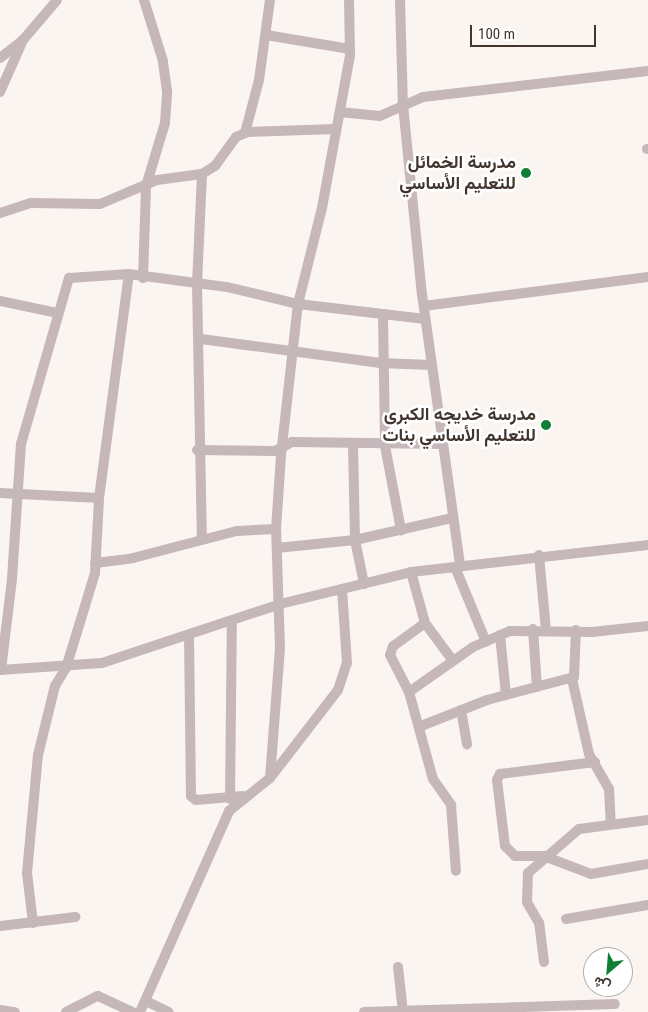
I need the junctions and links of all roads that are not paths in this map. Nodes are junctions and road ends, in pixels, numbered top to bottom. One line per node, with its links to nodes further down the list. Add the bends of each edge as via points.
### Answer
1 (57, 0): 7 (street)
2 (144, 0): 17 (street, via 163,60 167,91 164,123)
3 (270, 0): 6 (street)
4 (349, 0): 8 (street)
5 (400, 0): 12 (street)
6 (266, 35): 8 (street); 15 (street)
7 (23, 40): 9 (street); 11 (street)
8 (350, 49): 13 (street)
9 (0, 58)
10 (648, 71): 12 (street, via 434,96)
11 (0, 92)
12 (403, 105): 13 (street, via 380,116); 25 (street)
13 (340, 112): 14 (street)
14 (336, 129): 15 (street); 24 (street)
15 (245, 133): 16 (street)
16 (202, 174): 17 (street); 22 (street)
17 (146, 186): 18 (street, via 100,204 31,203); 21 (street)
18 (0, 213)
19 (129, 274): 21 (street); 26 (street, via 73,275 66,282); 40 (street)
20 (648, 277): 25 (street)
21 (143, 278): 22 (street)
22 (197, 284): 24 (street); 29 (street)
23 (0, 301): 26 (street)
24 (298, 304): 27 (street); 30 (street)
25 (424, 306): 28 (street)
26 (57, 312): 39 (street, via 36,405 20,444)
27 (383, 314): 28 (street); 31 (street)
28 (425, 319): 32 (street)
29 (201, 339): 30 (street); 37 (street)
30 (293, 349): 31 (street); 35 (street)
31 (380, 364): 32 (street); 36 (street)
32 (431, 365): 34 (street)
33 (353, 444): 35 (street, via 292,442); 36 (street); 45 (street)
34 (442, 444): 36 (street); 41 (street)
35 (283, 446): 37 (street, via 275,451); 42 (street)
36 (385, 446): 43 (street)
37 (198, 450): 44 (street)
38 (0, 493): 39 (street)
39 (18, 493): 40 (street); 66 (street)
40 (99, 498): 49 (street)
41 (452, 518): 43 (street); 50 (street)
42 (276, 529): 44 (street, via 237,530); 47 (street)
43 (400, 530): 45 (street)
44 (202, 539): 49 (street, via 133,558)
45 (355, 540): 47 (street); 52 (street)
46 (648, 544): 48 (street)
47 (277, 548): 54 (street)
48 (539, 555): 50 (street); 59 (street)
49 (95, 563): 65 (street)
50 (457, 566): 51 (street); 63 (street)
51 (411, 572): 52 (street); 56 (street)
52 (364, 584): 53 (street)
53 (342, 589): 54 (street); 75 (street, via 347,663 338,690)
54 (280, 604): 55 (street); 75 (street)
55 (232, 621): 62 (street); 77 (street)
56 (425, 623): 64 (street); 69 (street, via 391,650)
57 (648, 626): 60 (street)
58 (533, 629): 59 (street); 61 (street); 68 (street)
59 (546, 630): 60 (street)
60 (576, 630): 67 (street, via 577,672)
61 (500, 635): 63 (street); 70 (street)
62 (189, 636): 65 (street, via 102,663); 77 (street, via 191,796)
63 (486, 642): 64 (street)
64 (453, 661): 69 (street)
65 (66, 668): 66 (street); 86 (street, via 55,686 38,755 30,818 28,873)
66 (0, 670)
67 (572, 679): 68 (street); 74 (street, via 589,754)
68 (537, 687): 70 (street)
69 (409, 692): 72 (street)
70 (506, 695): 71 (street)
71 (461, 710): 72 (street); 73 (street)
72 (421, 726): 82 (street, via 433,779 451,806)
73 (467, 744)
74 (596, 762): 79 (street, via 609,789); 80 (street, via 507,771 498,777 508,850 520,857)
75 (270, 778): 76 (street)
76 (247, 795): 77 (street); 90 (street, via 229,811)
77 (230, 800)
78 (648, 820): 79 (street)
79 (611, 824): 80 (street, via 579,829)
80 (544, 856): 81 (street, via 591,874); 88 (street, via 528,873 525,883 527,902 539,923)
81 (648, 864)
82 (456, 871)
83 (648, 906): 85 (street)
84 (75, 917): 86 (street)
85 (566, 919)
86 (34, 923): 87 (street)
87 (0, 926)
88 (544, 962)
89 (398, 968): 94 (street)
90 (146, 1000): 98 (street); 99 (street)
91 (615, 1004): 92 (street)
92 (500, 1008): 94 (street)
93 (0, 1010): 95 (street)
94 (403, 1010): 100 (street)
95 (15, 1012)
96 (66, 1012): 97 (street, via 98,996)
97 (133, 1012)
98 (140, 1012)
99 (169, 1012)
100 (364, 1012)

